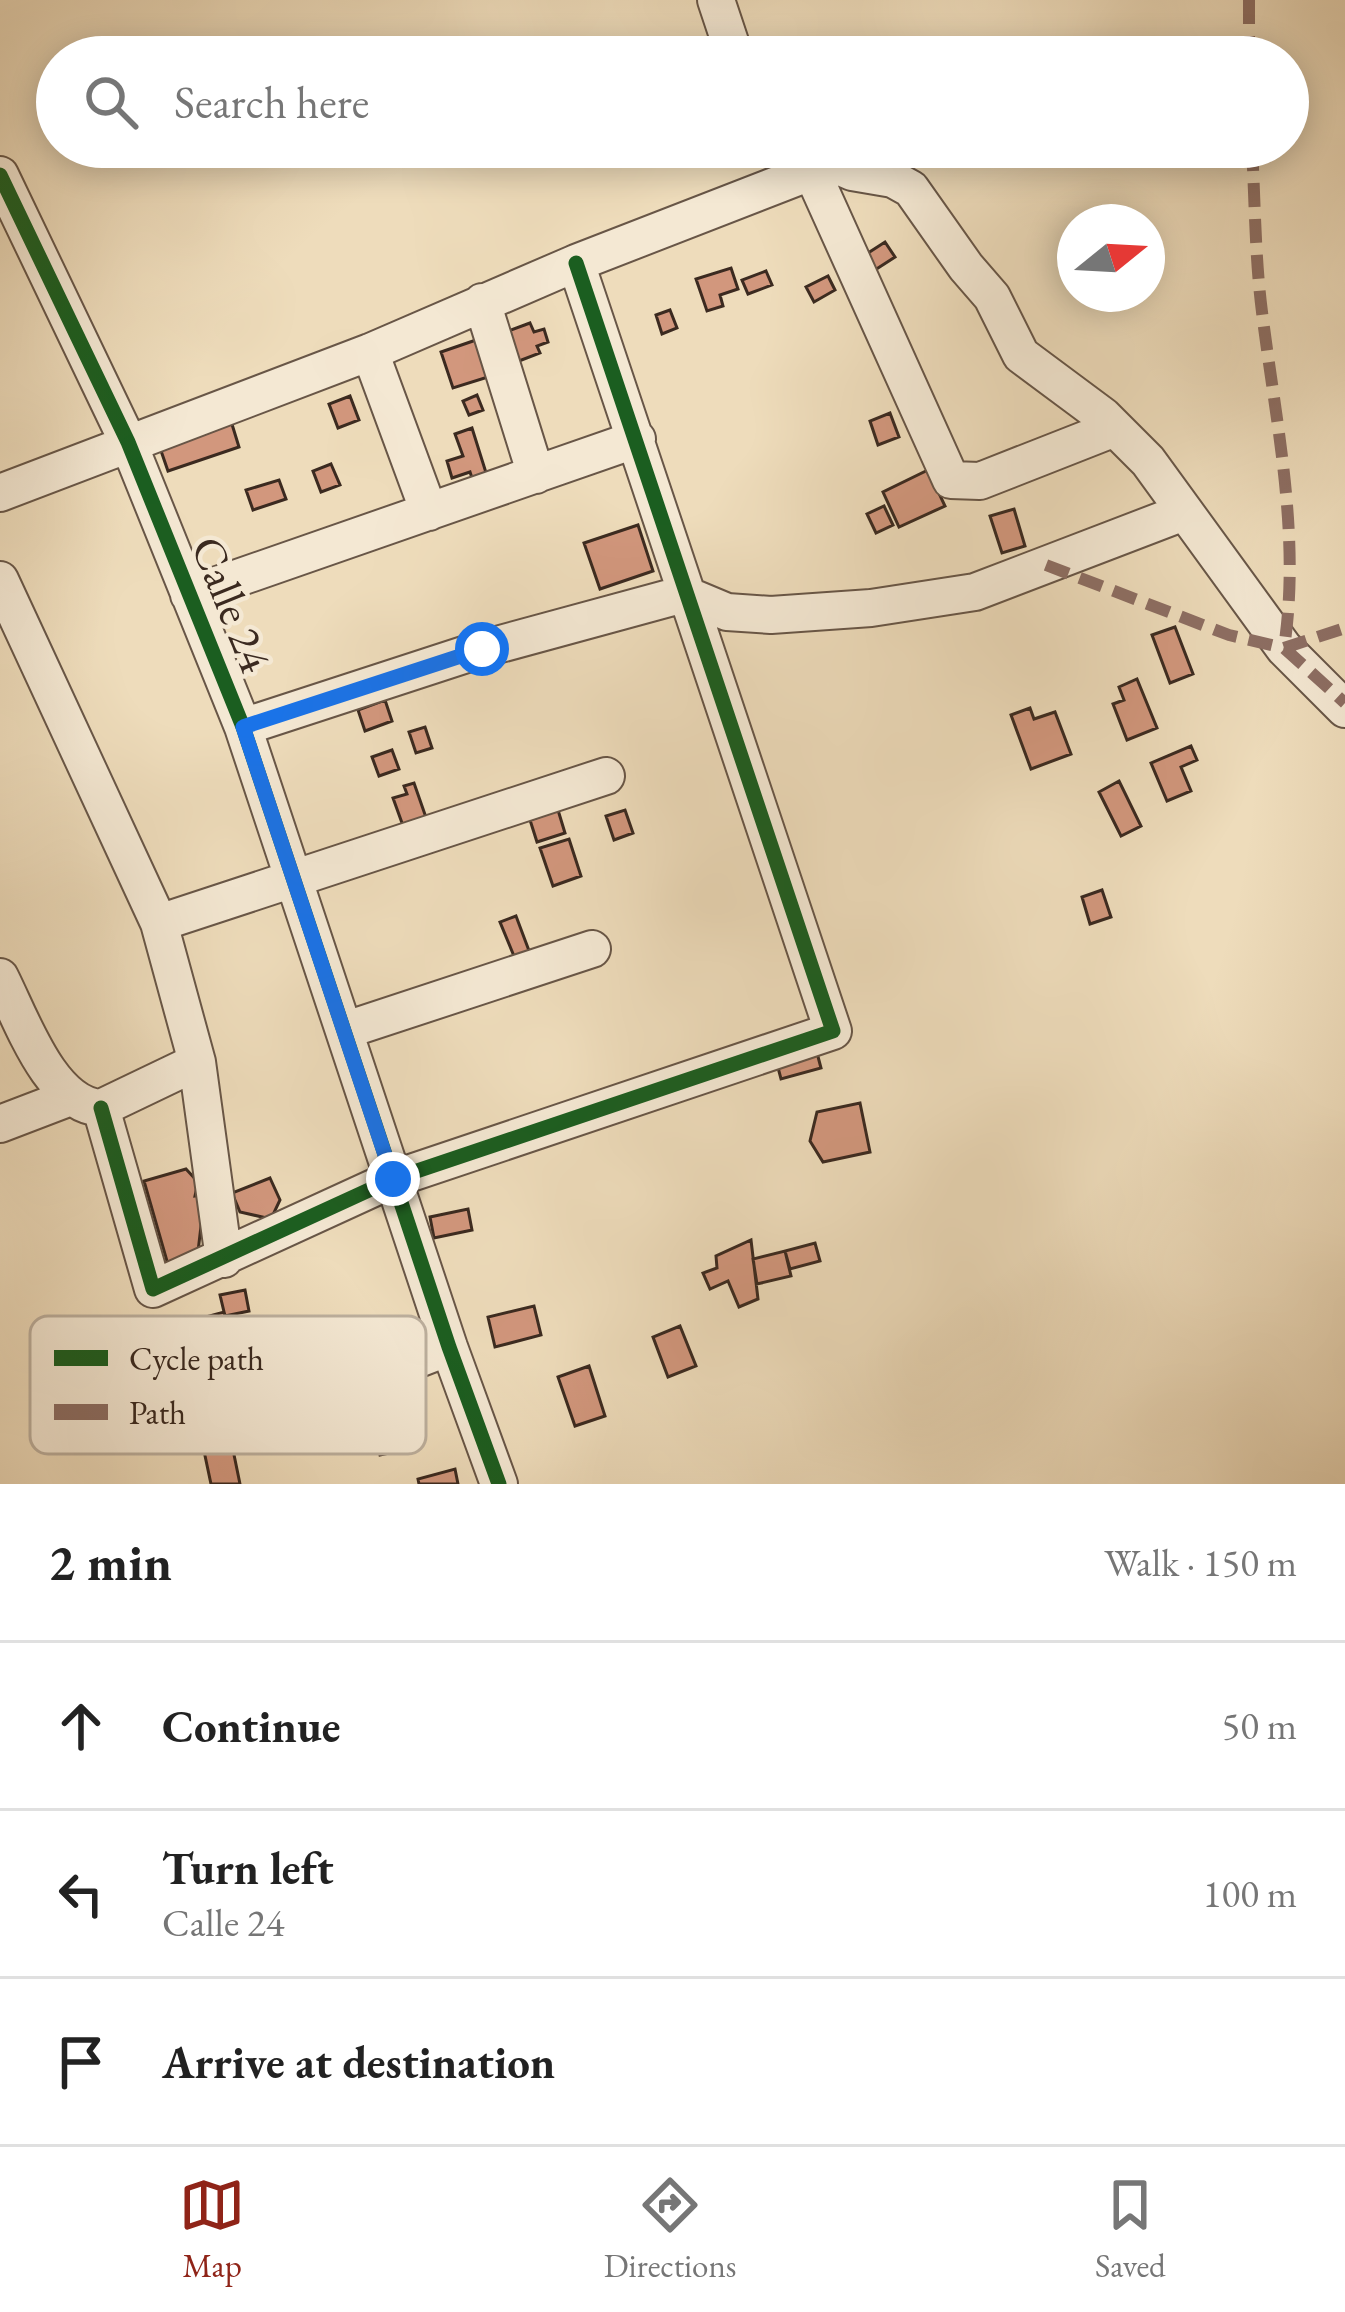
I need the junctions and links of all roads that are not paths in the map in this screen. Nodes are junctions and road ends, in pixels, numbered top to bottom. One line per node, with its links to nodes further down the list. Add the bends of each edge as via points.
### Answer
1 (716, 0): 2 (street)
2 (728, 36)
3 (796, 168): 7 (street)
4 (817, 168): 10 (street, via 951,480 980,482)
5 (839, 168): 10 (street, via 910,189 997,304 1021,356)
6 (0, 176): 12 (street, Calle 24)
7 (576, 263): 8 (street); 11 (street)
8 (482, 302): 9 (street); 13 (street)
9 (370, 352): 12 (street); 15 (street)
10 (1115, 428): 16 (street)
11 (638, 440): 13 (street); 18 (street)
12 (128, 442): 14 (street); 19 (street, Calle 24)
13 (536, 475): 15 (street)
14 (0, 493)
15 (429, 512): 19 (street)
16 (1184, 512): 18 (street, via 975,592 922,601 770,615 727,612); 20 (street, via 1284,648)
17 (0, 580): 24 (street)
18 (684, 594): 21 (street); 31 (street, via 833,1031)
19 (189, 595): 21 (street, Calle 24)
20 (1345, 709)
21 (243, 727): 23 (street, Calle 24)
22 (605, 776): 23 (street)
23 (296, 878): 24 (street); 27 (street, Calle 24)
24 (159, 923): 28 (street)
25 (592, 949): 27 (street)
26 (0, 976): 29 (street, via 45,1064)
27 (346, 1030): 31 (street, Calle 24)
28 (197, 1062): 29 (street); 32 (street)
29 (85, 1103): 30 (street); 32 (street, via 153,1289)
30 (0, 1124)
31 (393, 1179): 32 (street); 33 (street, Calle 24)
32 (224, 1259)
33 (449, 1346): 34 (street); 35 (street, Calle 24)
34 (426, 1355)
35 (499, 1484)

